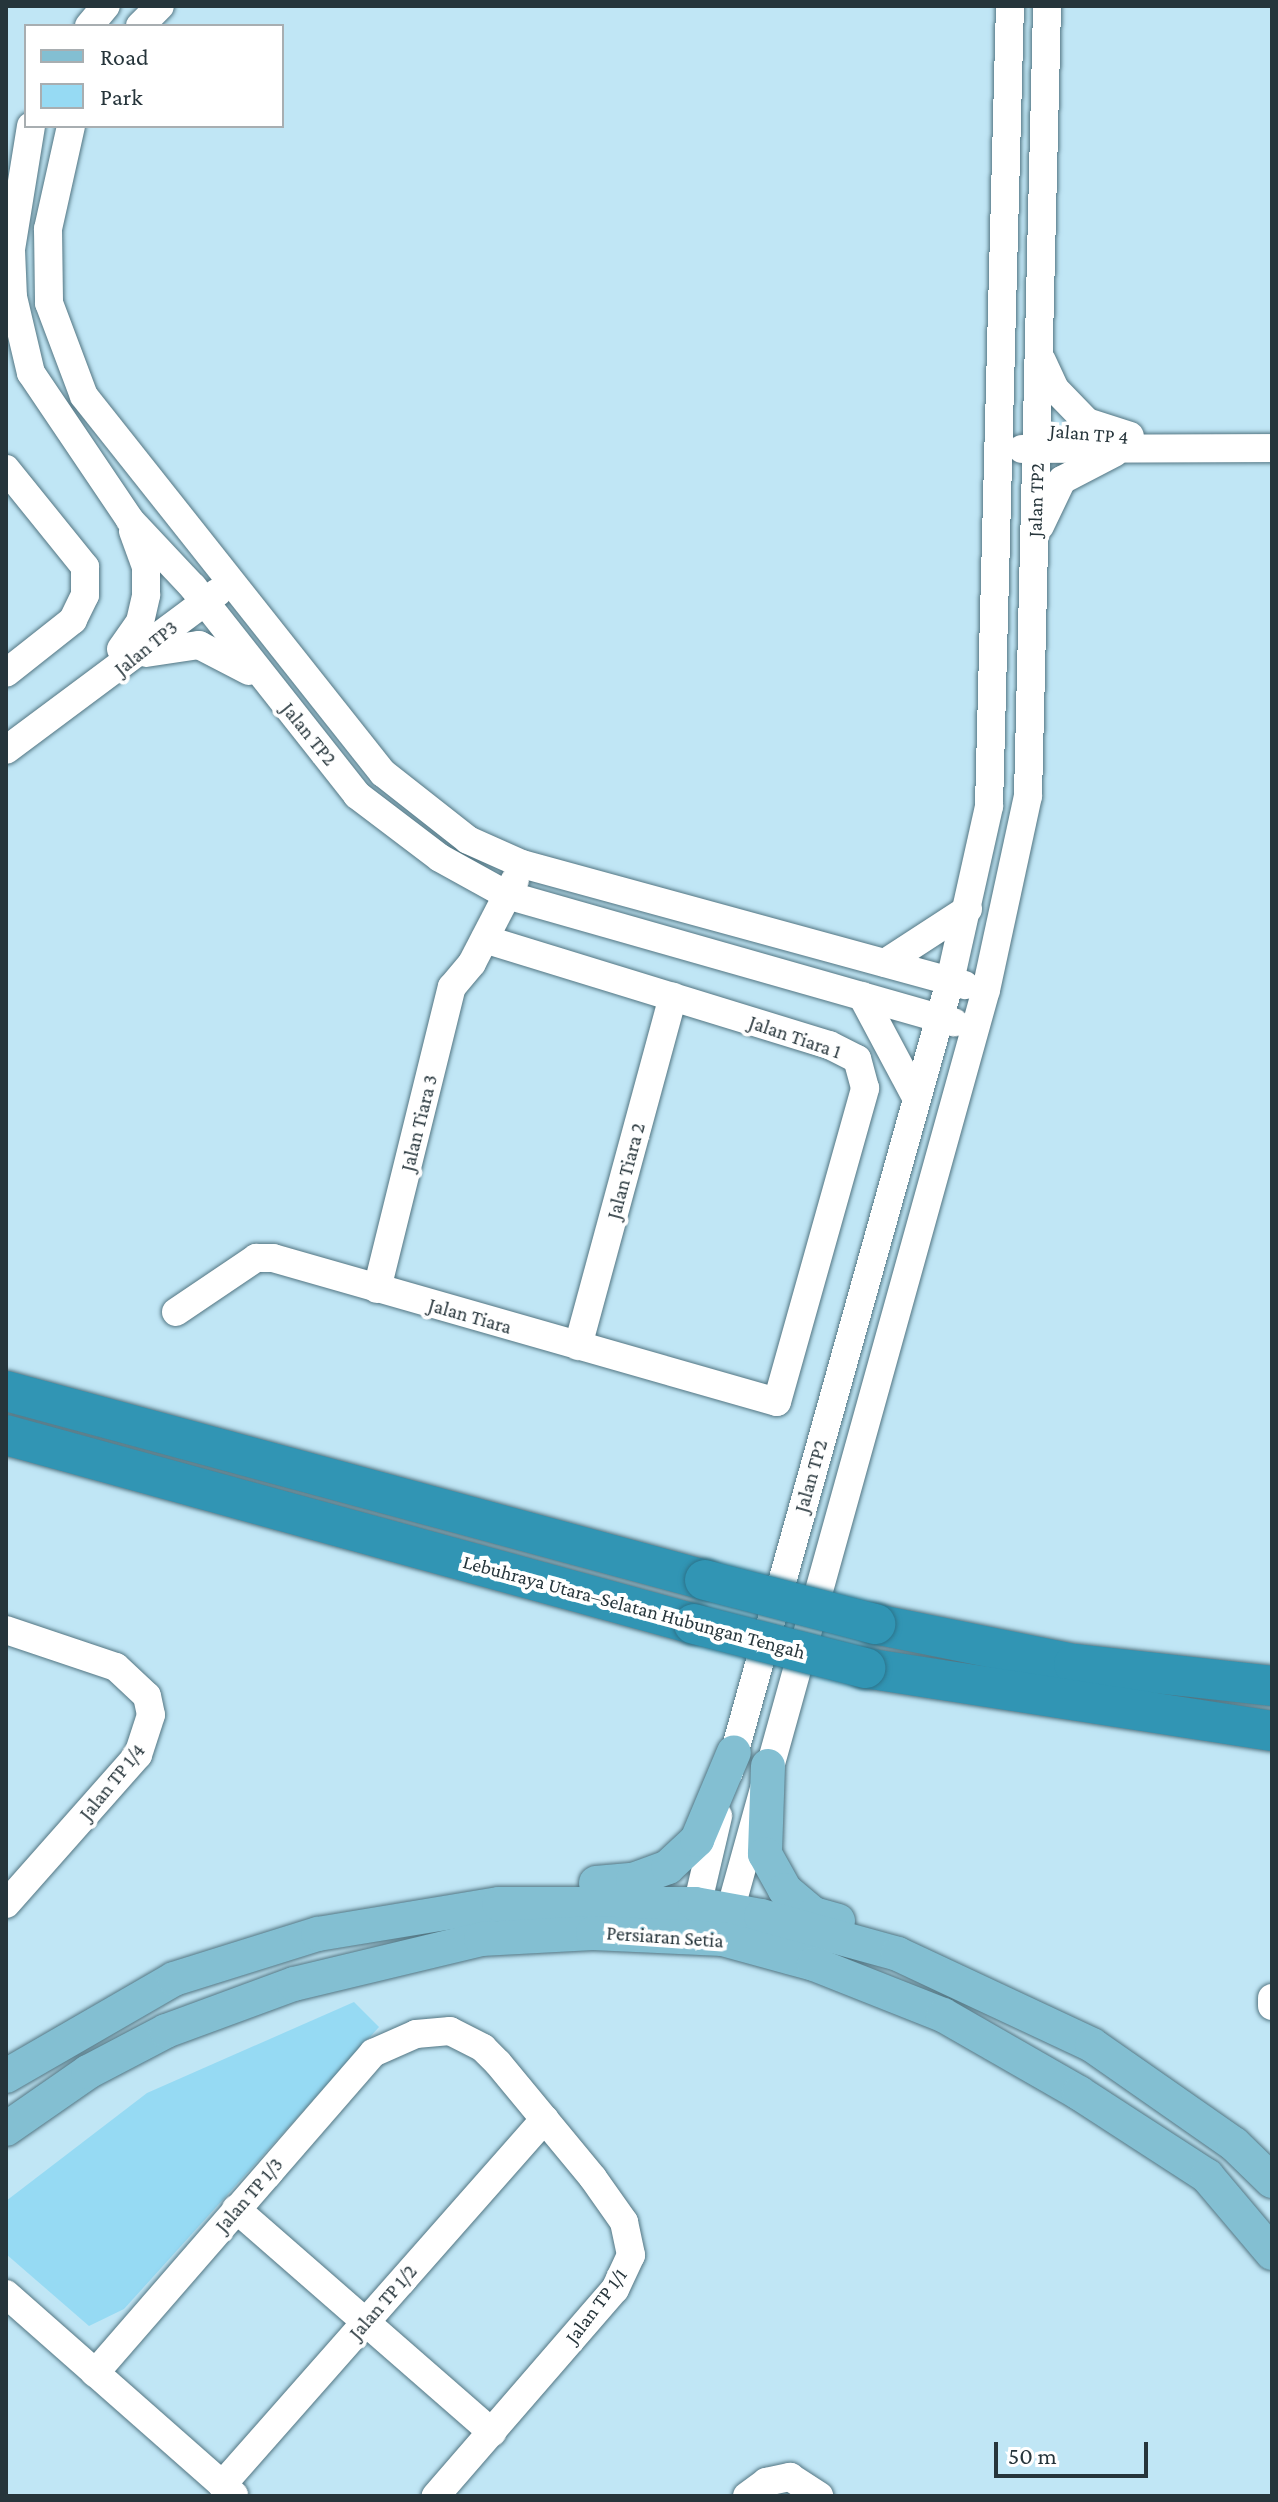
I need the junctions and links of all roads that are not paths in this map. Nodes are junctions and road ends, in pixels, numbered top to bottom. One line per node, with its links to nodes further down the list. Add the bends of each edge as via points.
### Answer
1 (106, 6): 5 (street)
2 (160, 6): 6 (street)
3 (1010, 6): 13 (street, Jalan TP2)
4 (1047, 6): 11 (street, Jalan TP2)
5 (91, 24)
6 (142, 24)
7 (31, 128): 9 (street, Jalan TP2)
8 (71, 128): 19 (street, Jalan TP2, via 48,229 49,303 84,396)
9 (8, 251): 10 (street, Jalan TP2)
10 (12, 328): 17 (street, Jalan TP2, via 31,373)
11 (1041, 360): 12 (street, Jalan TP2); 14 (street, via 1055,389 1087,422)
12 (1038, 439): 13 (street, Jalan TP 4); 14 (street, Jalan TP 4); 18 (street, Jalan TP2)
13 (1002, 442): 27 (street, Jalan TP2, via 989,806)
14 (1130, 443): 15 (street, Jalan TP 4); 18 (street, via 1062,480)
15 (1272, 448)
16 (6, 469): 22 (street, via 85,567 85,595 73,620)
17 (130, 520): 20 (street, Jalan TP2); 21 (street, via 146,567 146,595)
18 (1034, 540): 31 (street, Jalan TP2, via 1028,796)
19 (226, 575): 20 (street, Jalan TP3); 25 (street, Jalan TP2, via 383,773 468,840)
20 (198, 594): 21 (street, Jalan TP3); 23 (street, Jalan TP2)
21 (124, 656): 23 (street, via 199,645 237,663); 24 (street, Jalan TP3)
22 (6, 673)
23 (275, 691): 26 (street, Jalan TP2, via 357,795 427,850)
24 (6, 750)
25 (533, 868): 26 (street, Jalan Tiara 3); 29 (street, Jalan TP2)
26 (520, 900): 28 (street, Jalan Tiara 3); 32 (street, Jalan TP2)
27 (968, 909): 29 (street); 30 (street, Jalan TP2)
28 (489, 950): 33 (street, Jalan Tiara 1); 37 (street, Jalan Tiara 3, via 452,987)
29 (885, 963): 30 (street, Jalan TP2)
30 (950, 981): 31 (street, Jalan TP2); 34 (street, Jalan TP2)
31 (986, 990): 35 (street, Jalan TP2)
32 (862, 996): 34 (street, Jalan TP2); 36 (street)
33 (673, 997): 39 (street, Jalan Tiara 2); 41 (street, Jalan Tiara 1, via 843,1052 857,1059 865,1088)
34 (938, 1017): 35 (street, Jalan TP2); 36 (street, Jalan TP2)
35 (976, 1028): 47 (street, Jalan TP2)
36 (916, 1097): 46 (street, Jalan TP2)
37 (377, 1289): 38 (street, Jalan Tiara, via 273,1258 256,1258); 39 (street, Jalan Tiara)
38 (176, 1312)
39 (578, 1346): 41 (street, Jalan Tiara)
40 (6, 1391): 44 (highway, bridge, via 875,1624 1074,1664)
41 (777, 1402)
42 (6, 1435): 45 (highway, Lebuhraya Utara–Selatan Hubungan Tengah, bridge, via 865,1668)
43 (12, 1640): 48 (street, Jalan TP 1/4, via 116,1667 147,1696 151,1715 138,1755)
44 (1272, 1686)
45 (1272, 1731)
46 (734, 1752): 49 (main road, via 697,1840 668,1867 633,1880 495,1890 424,1903); 50 (street, Jalan TP2)
47 (768, 1766): 50 (street, Jalan TP2); 54 (main road, via 765,1854 785,1890 814,1914 960,1965 1033,2002)
48 (6, 1904)
49 (376, 1921): 50 (main road, Persiaran Setia, via 499,1904); 55 (main road, Persiaran Setia, via 263,1949 174,1979)
50 (710, 1922): 54 (main road, Persiaran Setia, via 898,1954); 57 (main road, Persiaran Setia, via 481,1939 294,1984 166,2031 88,2072); 60 (main road, Persiaran Setia, via 943,2015 1052,2077 1207,2176)
51 (1272, 1998): 52 (street)
52 (1272, 2006)
53 (416, 2034): 56 (street, Jalan TP 1/1, via 450,2031 483,2048); 59 (street, Jalan TP 1/3, via 373,2053)
54 (1092, 2045): 58 (main road, Persiaran Setia, via 1234,2144)
55 (6, 2076)
56 (545, 2119): 62 (street, Jalan TP 1/2); 64 (street, Jalan TP 1/1, via 624,2222 631,2255 615,2289)
57 (6, 2129)
58 (1272, 2181)
59 (236, 2209): 62 (street); 63 (street, Jalan TP 1/3)
60 (1272, 2253)
61 (6, 2294): 63 (street)
62 (365, 2321): 64 (street); 65 (street, Jalan TP 1/2)
63 (95, 2373): 65 (street)
64 (492, 2432): 66 (street, Jalan TP 1/1)
65 (228, 2491)
66 (436, 2496)
67 (747, 2496): 68 (street, via 766,2482 790,2477)
68 (819, 2496)

